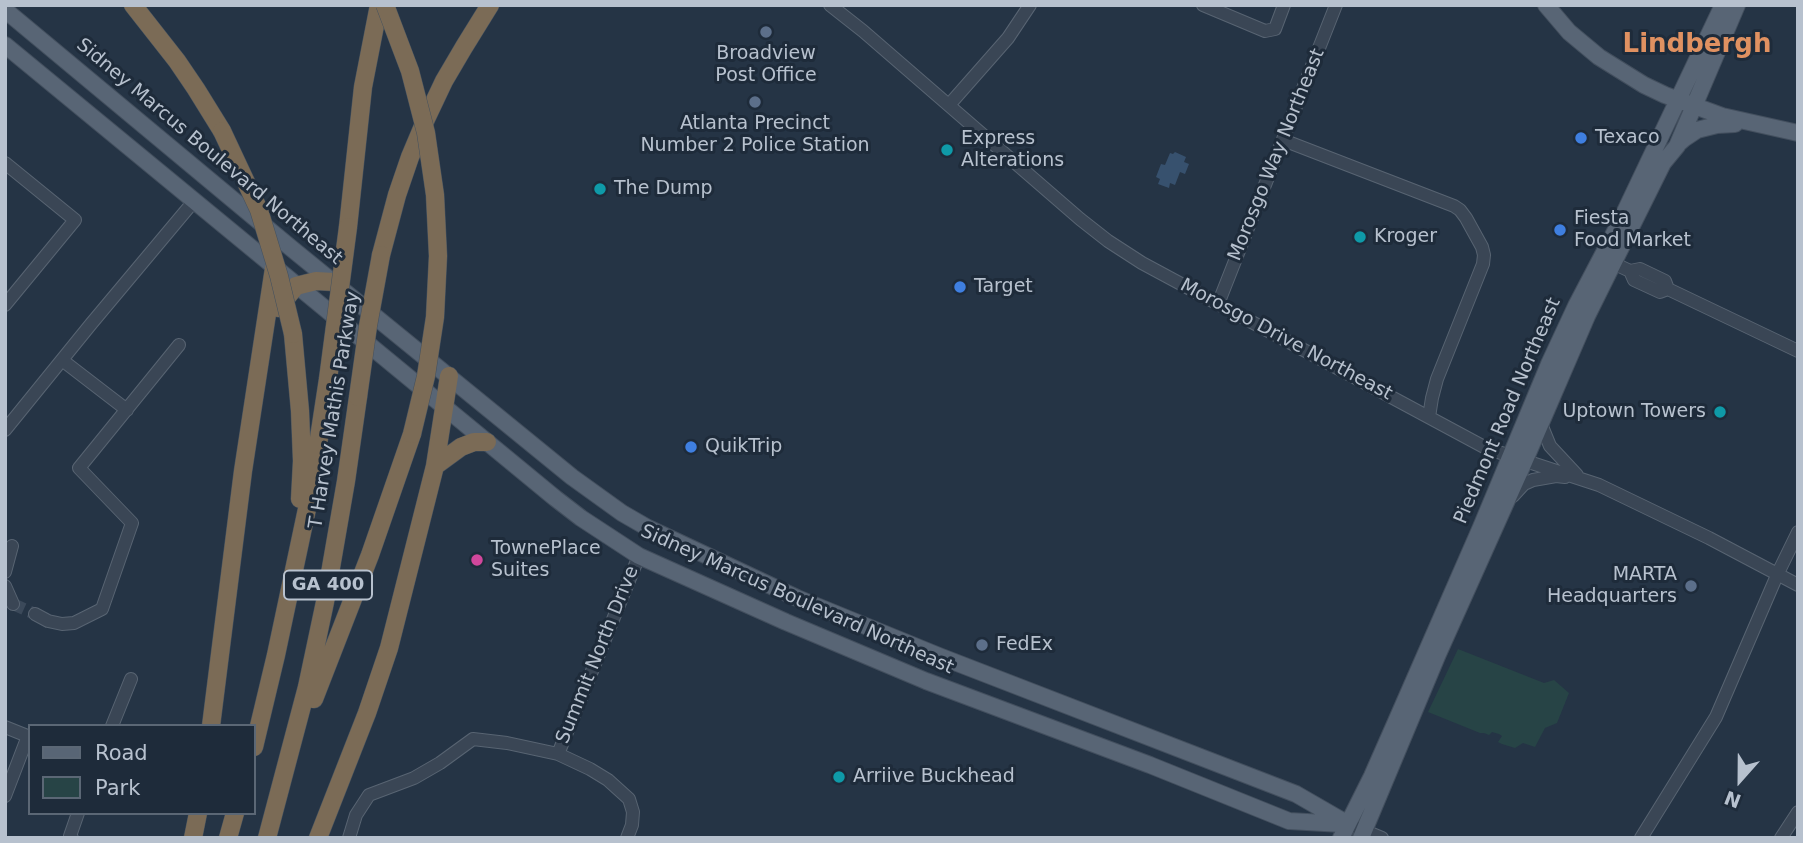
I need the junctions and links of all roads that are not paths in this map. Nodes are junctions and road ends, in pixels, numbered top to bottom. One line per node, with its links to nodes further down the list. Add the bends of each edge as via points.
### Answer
1 (133, 5): 51 (highway, bridge, via 177,61 222,131 259,210 279,276 293,334 300,400 302,461)
2 (379, 5): 51 (highway, T Harvey Mathis Parkway / GA 400, bridge, via 363,87 312,490)
3 (385, 5): 65 (highway, bridge, via 410,71 426,133 438,256 435,317 412,433)
4 (490, 5): 65 (highway, T Harvey Mathis Parkway / GA 400, bridge, via 426,119 397,195 381,255 326,602)
5 (830, 5): 18 (street, Morosgo Drive Northeast)
6 (1030, 5): 18 (street, via 1008,38)
7 (1203, 5): 8 (street, via 1265,31 1275,29)
8 (1284, 5)
9 (1336, 5): 22 (street, Morosgo Way Northeast)
10 (1546, 5): 15 (main road)
11 (1554, 5): 15 (main road)
12 (1723, 5): 17 (main road, Piedmont Road Northeast)
13 (1737, 5): 19 (main road, Piedmont Road Northeast)
14 (5, 10): 28 (main road, Sidney Marcus Boulevard Northeast)
15 (1569, 32): 17 (main road, via 1617,68)
16 (5, 48): 25 (main road, Sidney Marcus Boulevard Northeast)
17 (1677, 100): 19 (main road); 43 (main road, Piedmont Road Northeast, via 1563,332)
18 (949, 104): 30 (street, Morosgo Drive Northeast, via 1108,241)
19 (1695, 106): 20 (main road); 23 (main road, Piedmont Road Northeast)
20 (1749, 123): 21 (main road); 23 (main road, via 1697,130)
21 (1798, 133)
22 (1283, 140): 30 (street, Morosgo Way Northeast); 39 (street, via 1454,205 1482,247 1482,264 1437,379)
23 (1677, 146): 26 (main road, Piedmont Road Northeast, via 1663,163)
24 (5, 163): 31 (street, via 75,220)
25 (194, 201): 27 (main road, Sidney Marcus Boulevard Northeast); 35 (street)
26 (1614, 263): 34 (street, via 1630,271 1634,280 1660,292 1668,289); 40 (main road, Piedmont Road Northeast)
27 (274, 268): 29 (main road, Sidney Marcus Boulevard Northeast); 32 (highway)
28 (334, 282): 29 (highway); 36 (main road, Sidney Marcus Boulevard Northeast)
29 (296, 286): 32 (highway); 37 (main road, Sidney Marcus Boulevard Northeast)
30 (1218, 304): 39 (street, Morosgo Drive Northeast)
31 (5, 305)
32 (264, 324): 59 (highway)
33 (179, 345): 38 (street)
34 (1798, 351)
35 (62, 360): 38 (street); 41 (street)
36 (449, 376): 37 (highway); 71 (main road, Sidney Marcus Boulevard Northeast, via 572,477 648,528 797,598 1296,794)
37 (445, 407): 42 (main road, Sidney Marcus Boulevard Northeast); 44 (highway)
38 (127, 410): 56 (street, via 79,467 132,523 102,609 62,624)
39 (1429, 417): 43 (street, Morosgo Drive Northeast, via 1486,448)
40 (1541, 424): 43 (main road, Piedmont Road Northeast); 45 (street, via 1550,446)
41 (5, 430)
42 (487, 442): 44 (highway, via 461,447); 49 (main road, Sidney Marcus Boulevard Northeast, via 581,518)
43 (1518, 458): 45 (street, Morosgo Drive Northeast); 46 (main road, Piedmont Road Northeast); 71 (main road, Piedmont Road Northeast)
44 (435, 466): 77 (highway, via 382,671)
45 (1579, 478): 46 (street, via 1556,475 1533,480); 52 (street, Morosgo Drive Northeast)
46 (1506, 503): 72 (main road, Piedmont Road Northeast)
47 (1798, 532): 52 (street)
48 (12, 547): 50 (street)
49 (639, 556): 64 (street, Summit North Drive); 71 (main road, Sidney Marcus Boulevard Northeast, via 926,681 1289,821)
50 (5, 572)
51 (294, 573): 63 (highway, T Harvey Mathis Parkway / GA 400)
52 (1777, 573): 53 (street, Morosgo Drive Northeast); 81 (street, via 1716,717)
53 (1798, 584)
54 (5, 586): 55 (street)
55 (13, 604)
56 (35, 614)
57 (131, 679): 58 (street)
58 (113, 724)
59 (211, 724)
60 (5, 727): 61 (street)
61 (28, 736)
62 (28, 738): 66 (street)
63 (256, 739)
64 (558, 754): 78 (street, Summit North Drive, via 473,739 414,778 369,795); 79 (street, Summit North Drive, via 608,780 629,799 633,812)
65 (286, 771): 76 (highway, T Harvey Mathis Parkway / GA 400)
66 (5, 796)
67 (1798, 812): 82 (street)
68 (77, 815): 73 (street)
69 (198, 815): 74 (highway)
70 (234, 815): 75 (highway)
71 (1344, 831): 72 (street, Sidney Marcus Boulevard Northeast)
72 (1363, 834): 80 (street, Sidney Marcus Boulevard Northeast)
73 (72, 838)
74 (193, 838)
75 (228, 838)
76 (267, 838)
77 (318, 838)
78 (349, 838)
79 (627, 838)
80 (1382, 838)
81 (1641, 838)
82 (1781, 838)

